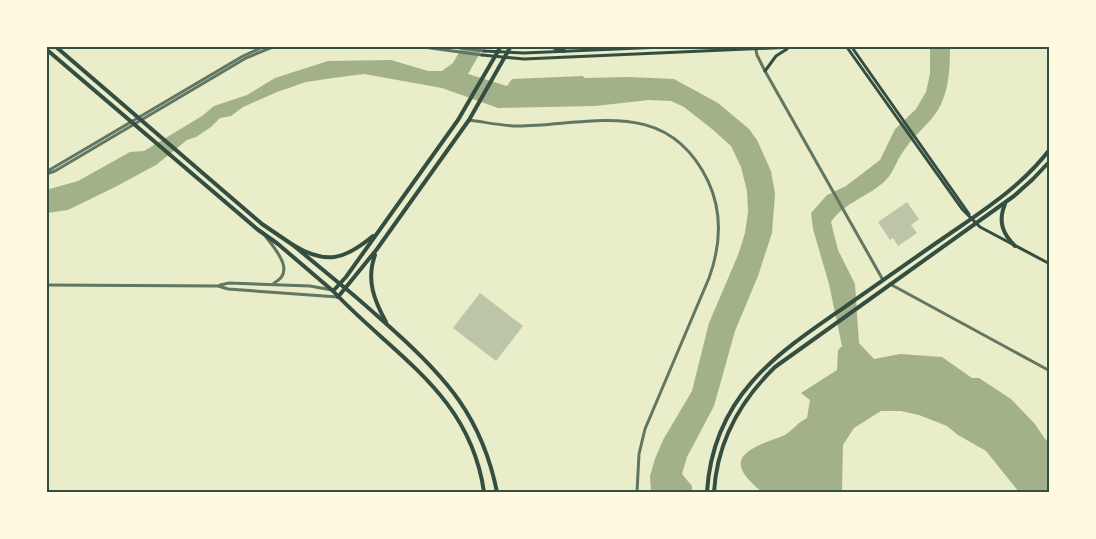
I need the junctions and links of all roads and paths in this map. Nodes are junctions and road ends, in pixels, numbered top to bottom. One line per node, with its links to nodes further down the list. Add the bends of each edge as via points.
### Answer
1 (55, 46): 23 (main road)
2 (275, 46): 12 (street)
3 (416, 46): 16 (street)
4 (445, 46): 16 (street)
5 (501, 46): 20 (main road)
6 (511, 46): 21 (main road)
7 (550, 46): 18 (main road)
8 (686, 46): 17 (main road)
9 (816, 46): 14 (main road)
10 (846, 46): 24 (main road)
11 (851, 46): 24 (main road)
12 (264, 48): 23 (street)
13 (755, 48): 14 (main road); 17 (main road); 22 (street)
14 (790, 48): 22 (main road, via 779,53)
15 (46, 49): 26 (main road)
16 (452, 49): 19 (street)
17 (621, 49): 18 (main road); 21 (main road, via 524,59)
18 (564, 51): 21 (main road)
19 (483, 53): 20 (main road)
20 (497, 55): 21 (main road); 33 (main road, via 452,129)
21 (506, 55): 25 (main road)
22 (765, 71): 41 (street)
23 (139, 119): 26 (street); 35 (main road, via 262,224)
24 (899, 119): 31 (main road)
25 (469, 120): 37 (main road); 56 (street, via 516,126 630,120 674,140 694,158 708,181 720,222 717,256 645,429)
26 (132, 123): 29 (street); 34 (main road)
27 (1050, 149): 31 (main road, via 1015,186)
28 (1050, 161): 30 (main road)
29 (46, 173)
30 (1005, 202): 32 (main road); 36 (main road, via 1000,223)
31 (971, 219): 32 (main road); 41 (main road)
32 (975, 224): 36 (main road); 43 (main road)
33 (378, 232): 35 (main road, via 341,256 313,256); 42 (main road)
34 (265, 236): 40 (main road); 45 (street, via 284,267 279,280)
35 (293, 245): 38 (main road)
36 (1015, 246): 39 (main road)
37 (377, 249): 47 (main road); 52 (main road, via 371,267 371,289)
38 (309, 258): 40 (main road, via 308,265); 42 (main road)
39 (1050, 264)
40 (303, 265): 48 (main road)
41 (882, 281): 57 (main road, via 770,362 744,390 720,436)
42 (340, 284): 47 (main road); 48 (main road)
43 (890, 284): 53 (street); 58 (main road, via 775,367 747,398 722,449)
44 (46, 285): 46 (street)
45 (268, 285): 46 (street); 48 (street)
46 (218, 286): 49 (street)
47 (346, 289): 49 (main road); 50 (main road)
48 (333, 291): 49 (main road)
49 (338, 297): 51 (main road)
50 (368, 307): 51 (main road, via 361,310); 52 (main road)
51 (361, 317): 54 (main road, via 440,393 473,450)
52 (388, 325): 55 (main road, via 433,366 465,408 484,446)
53 (1050, 372)
54 (484, 492)
55 (497, 492)
56 (637, 492)
57 (707, 492)
58 (714, 492)

